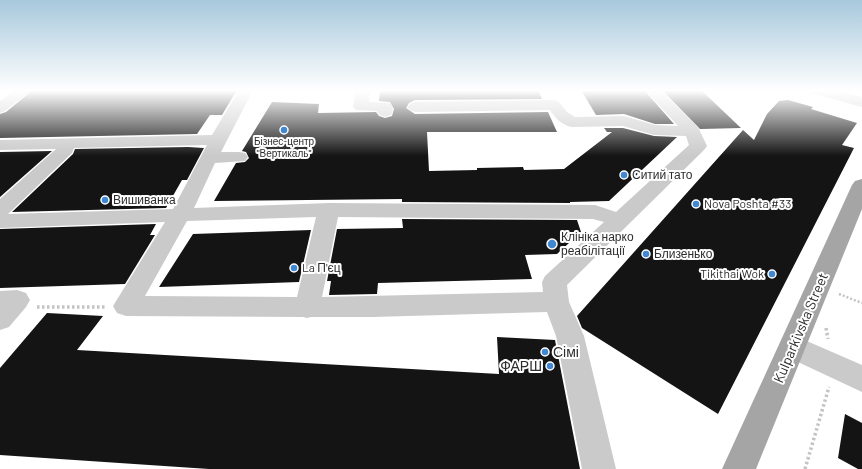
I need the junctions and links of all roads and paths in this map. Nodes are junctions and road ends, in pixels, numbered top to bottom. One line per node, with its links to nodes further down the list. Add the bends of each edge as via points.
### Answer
1 (234, 112): 7 (street)
2 (559, 112): 4 (street, via 571,122 601,124 624,121 654,130)
3 (673, 112): 4 (street)
4 (692, 131): 14 (street, via 698,146)
5 (0, 145): 7 (street)
6 (66, 149): 10 (street)
7 (213, 149): 8 (street); 12 (street)
8 (240, 157)
9 (862, 185): 26 (main road, Kulparkivska Street)
10 (0, 210)
11 (330, 210): 12 (street); 14 (street, via 595,212); 22 (street, via 325,221)
12 (176, 220): 13 (street); 15 (street); 21 (street)
13 (299, 220)
14 (619, 220): 19 (street, via 554,282)
15 (0, 222)
16 (842, 287): 17 (path)
17 (839, 294): 18 (path); 20 (path)
18 (836, 301)
19 (556, 302): 22 (street); 28 (street, via 570,336)
20 (862, 303)
21 (126, 306): 22 (street); 23 (path)
22 (307, 308)
23 (4, 309)
24 (828, 322): 25 (path)
25 (828, 342)
26 (793, 347): 27 (street); 29 (main road, Kulparkivska Street)
27 (859, 378): 30 (path, via 851,390 829,386)
28 (599, 469)
29 (739, 469)
30 (805, 469)

